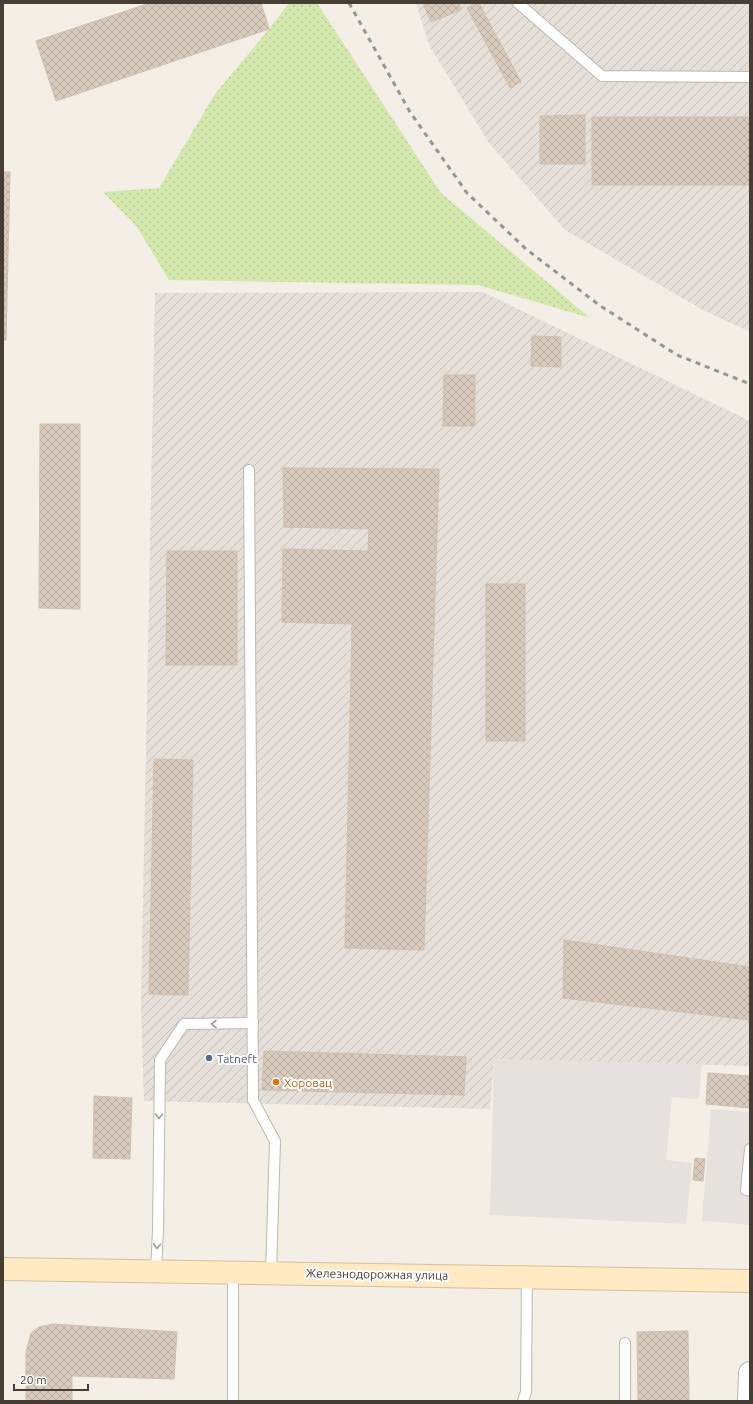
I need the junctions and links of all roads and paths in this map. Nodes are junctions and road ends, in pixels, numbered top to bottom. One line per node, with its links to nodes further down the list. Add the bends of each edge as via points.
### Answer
1 (518, 3): 2 (lane, via 602,76)
2 (750, 77)
3 (249, 470): 4 (lane)
4 (253, 1023): 8 (lane, one-way to 8, via 184,1024 160,1060); 10 (lane, via 253,1100 275,1141)
5 (750, 1149): 6 (lane, via 746,1190)
6 (750, 1190)
7 (3, 1269): 8 (main road, Железнодорожная улица)
8 (156, 1271): 9 (main road, Железнодорожная улица)
9 (233, 1272): 10 (main road, Железнодорожная улица); 15 (lane)
10 (271, 1273): 11 (main road, Железнодорожная улица)
11 (527, 1277): 12 (main road, Железнодорожная улица); 16 (lane, via 526,1392)
12 (750, 1280)
13 (625, 1343): 17 (lane)
14 (750, 1373): 18 (street)
15 (233, 1401)
16 (523, 1401)
17 (625, 1401)
18 (749, 1401)

